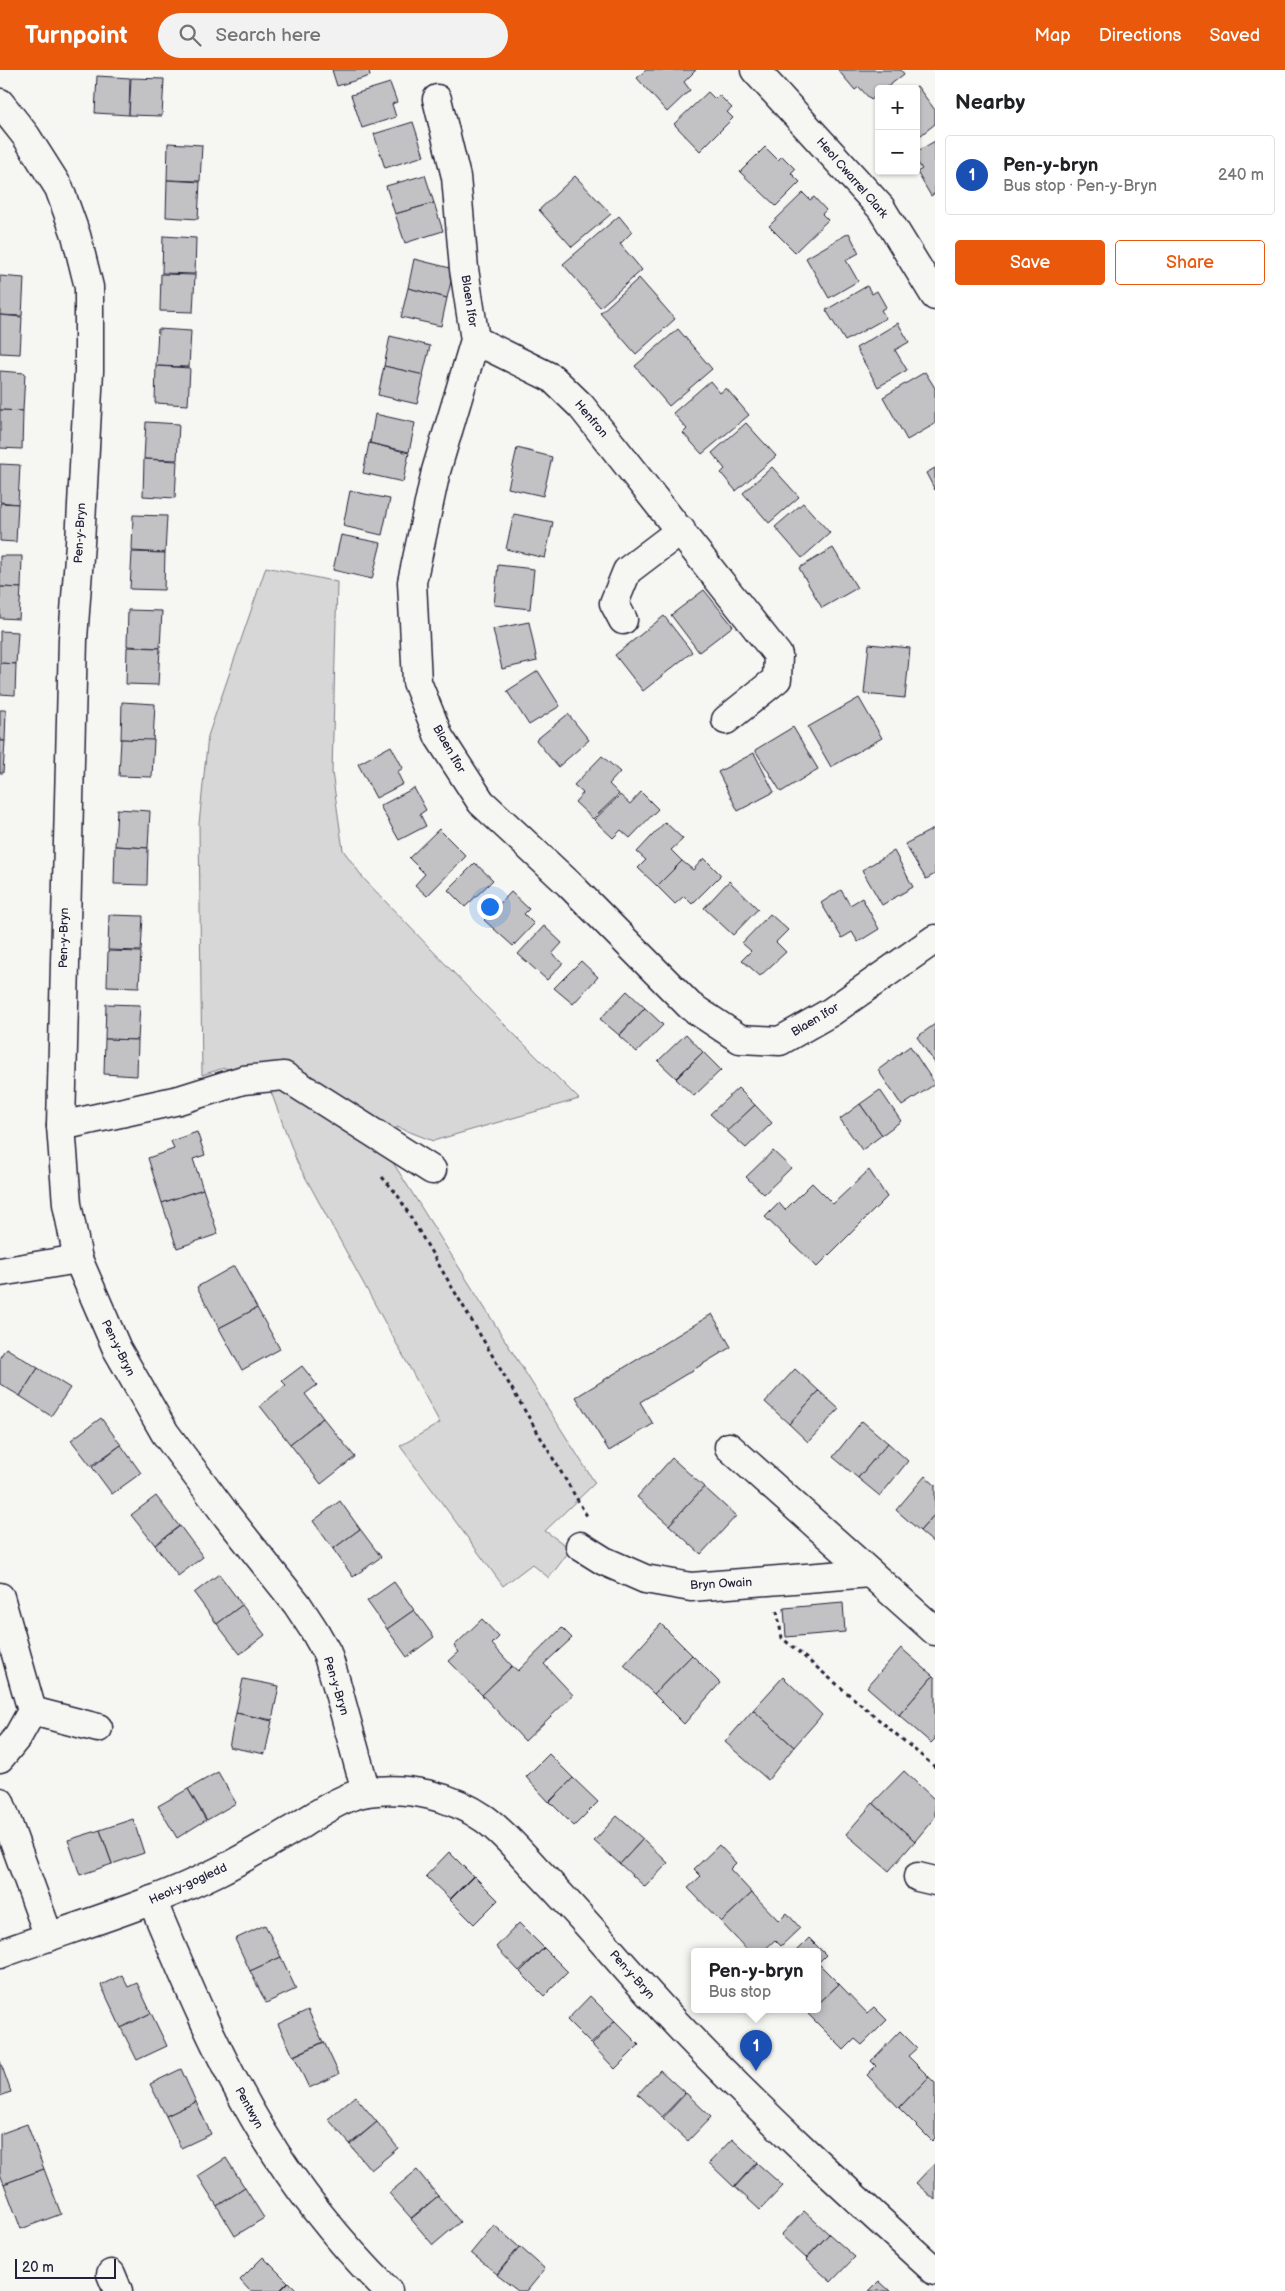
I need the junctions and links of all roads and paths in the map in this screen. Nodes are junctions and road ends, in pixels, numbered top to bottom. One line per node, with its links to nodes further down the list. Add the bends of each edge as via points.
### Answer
1 (755, 70): 4 (street, Heol Cwarrel Clark, via 881,208)
2 (438, 99): 5 (street, Blaen Ifor, via 456,177 464,269)
3 (0, 103): 10 (street, Pen-y-Bryn, via 26,136 59,188 89,286 88,380 73,639)
4 (935, 296)
5 (476, 340): 6 (street, Henfron, via 552,378 581,406); 9 (street, Blaen Ifor, via 436,471 412,582 417,682 439,737 481,802 569,884 690,1006 740,1039 780,1041 831,1012)
6 (680, 530): 7 (street, via 627,572 614,603); 8 (street, Henfron, via 778,655 777,679)
7 (623, 620)
8 (726, 720)
9 (935, 939)
10 (61, 1126): 11 (street, via 179,1100 243,1080 284,1076); 13 (street, Pen-y-Bryn, via 67,1204)
11 (432, 1170)
12 (379, 1174): 16 (path, via 397,1194 587,1516)
13 (78, 1259): 14 (street); 25 (street, Pen-y-Bryn, via 117,1349 165,1433 298,1604 327,1653)
14 (0, 1272)
15 (729, 1447): 17 (street)
16 (580, 1546): 18 (street, Bryn Owain, via 624,1571 667,1584 691,1586)
17 (870, 1573): 18 (street, Bryn Owain); 20 (street)
18 (772, 1581): 24 (path, via 782,1638)
19 (0, 1597): 21 (street)
20 (935, 1631)
21 (32, 1711): 22 (street); 23 (street)
22 (98, 1728)
23 (0, 1758)
24 (935, 1767)
25 (366, 1792): 27 (street, Heol-y-gogledd, via 344,1799 217,1872); 30 (street, Pen-y-Bryn, via 390,1790 438,1796 486,1820 554,1888 673,2020 735,2083)
26 (0, 1802): 28 (street)
27 (152, 1900): 28 (street, Heol-y-gogledd); 31 (street, Pentwyn, via 207,2026 263,2132 316,2212)
28 (49, 1937): 29 (street, Heol-y-gogledd)
29 (0, 1954)
30 (935, 2271)
31 (388, 2291)

